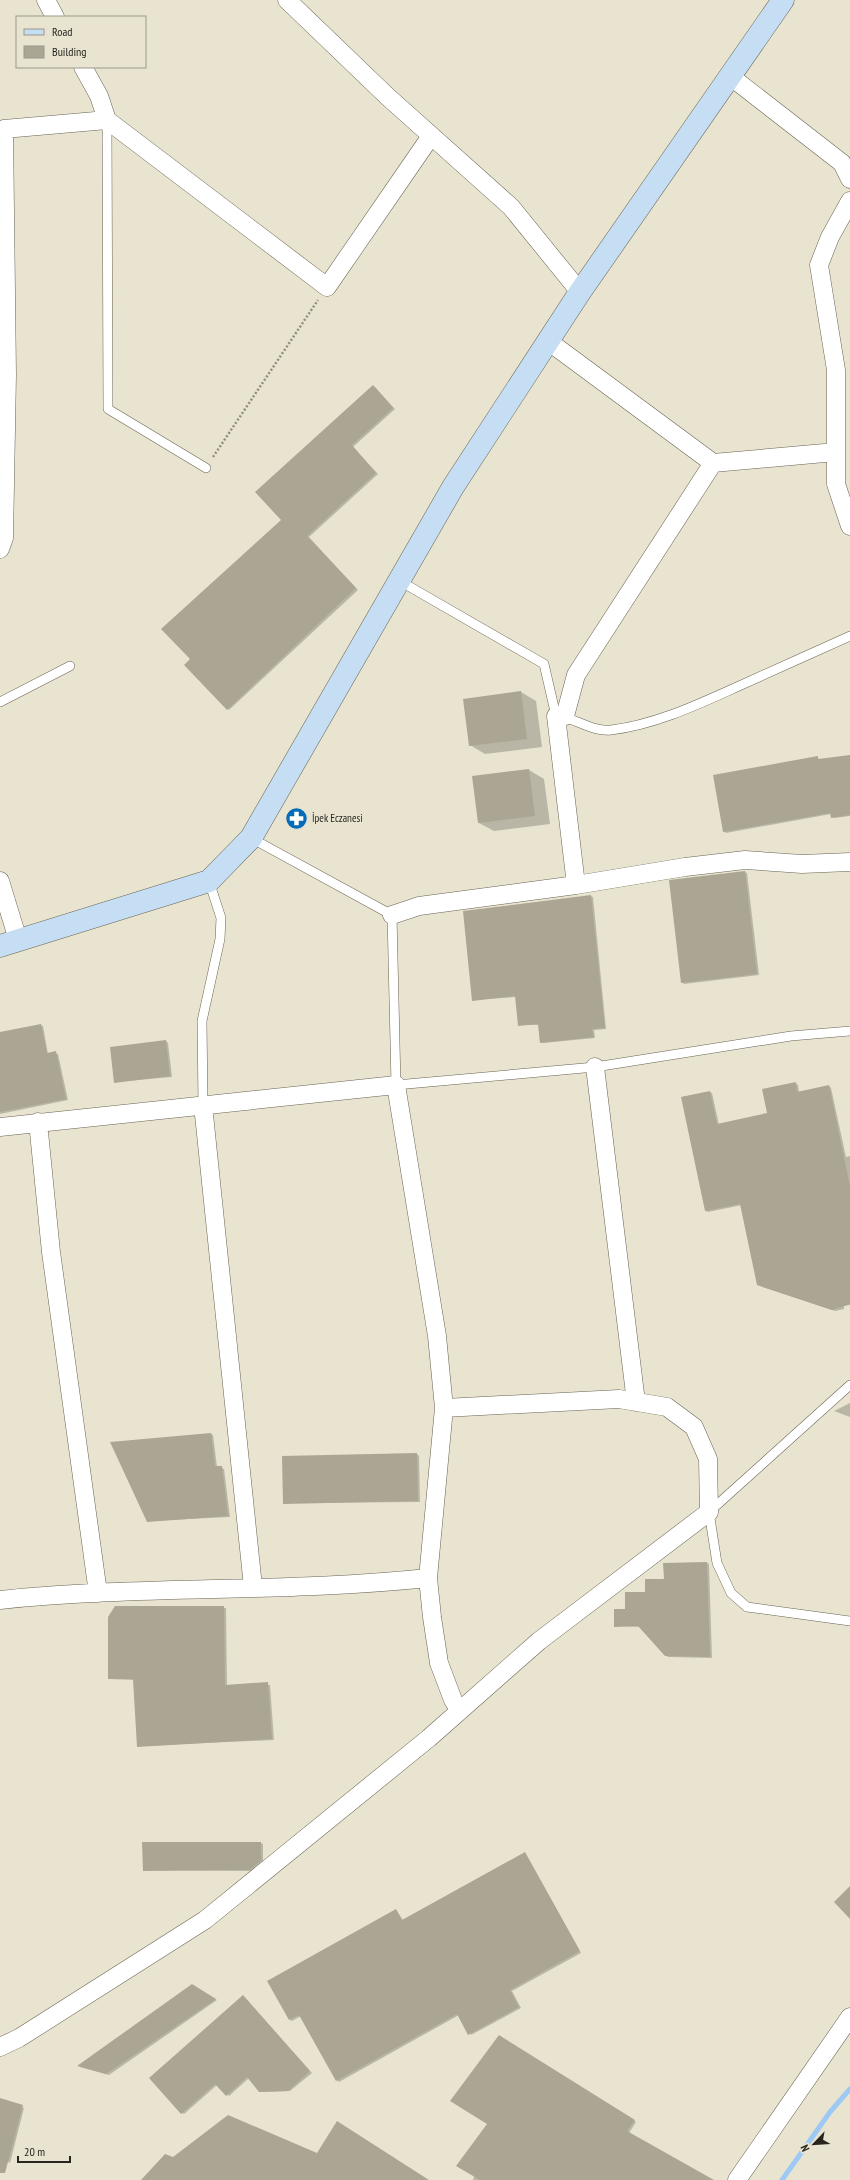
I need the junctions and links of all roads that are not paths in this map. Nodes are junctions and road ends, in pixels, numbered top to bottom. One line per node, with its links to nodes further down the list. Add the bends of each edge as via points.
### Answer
1 (46, 0): 4 (street)
2 (286, 0): 8 (street)
3 (783, 0): 6 (street)
4 (54, 16)
5 (84, 68): 7 (street, via 100,96)
6 (730, 76): 9 (street, via 842,163); 11 (street)
7 (108, 120): 8 (street, via 327,287); 15 (lane, via 108,409); 17 (street, via 4,129 6,374 4,538)
8 (430, 136): 11 (street, via 511,207)
9 (850, 179)
10 (850, 201): 13 (street, via 830,237 819,265 836,370)
11 (580, 292): 12 (street)
12 (548, 342): 14 (street); 18 (street, via 453,487)
13 (836, 452): 14 (street); 16 (street, via 836,484)
14 (713, 463): 22 (street, via 576,675)
15 (206, 468)
16 (850, 526)
17 (0, 549)
18 (398, 580): 22 (lane, via 544,664); 23 (street)
19 (850, 636): 22 (lane, via 690,708 636,725 609,730 586,727)
20 (70, 666): 21 (lane)
21 (0, 702)
22 (561, 716): 27 (street)
23 (251, 838): 26 (street); 28 (lane)
24 (850, 862): 27 (street, via 802,864 745,860)
25 (0, 881): 29 (street)
26 (210, 881): 29 (street); 33 (lane, via 221,918 220,939 202,1021)
27 (576, 885): 28 (street, via 419,906)
28 (392, 915): 32 (lane)
29 (9, 943)
30 (850, 1030): 31 (lane, via 791,1036)
31 (595, 1067): 32 (lane); 37 (street)
32 (396, 1085): 33 (street); 38 (street, via 436,1336)
33 (204, 1105): 34 (street); 41 (street)
34 (38, 1122): 35 (street); 42 (street, via 51,1252)
35 (0, 1127)
36 (850, 1386): 39 (lane)
37 (636, 1402): 38 (street, via 619,1399); 39 (street, via 668,1407 694,1428 708,1459)
38 (444, 1408): 40 (street)
39 (709, 1512): 44 (lane, via 719,1569 731,1593 747,1607); 45 (street, via 539,1641)
40 (428, 1578): 41 (street, via 377,1583); 45 (street, via 439,1663 453,1700)
41 (254, 1587): 42 (street)
42 (98, 1593): 43 (street)
43 (0, 1600)
44 (850, 1621)
45 (460, 1711): 47 (street, via 205,1920 19,2038)
46 (850, 2017): 48 (street)
47 (0, 2047)
48 (737, 2180)

